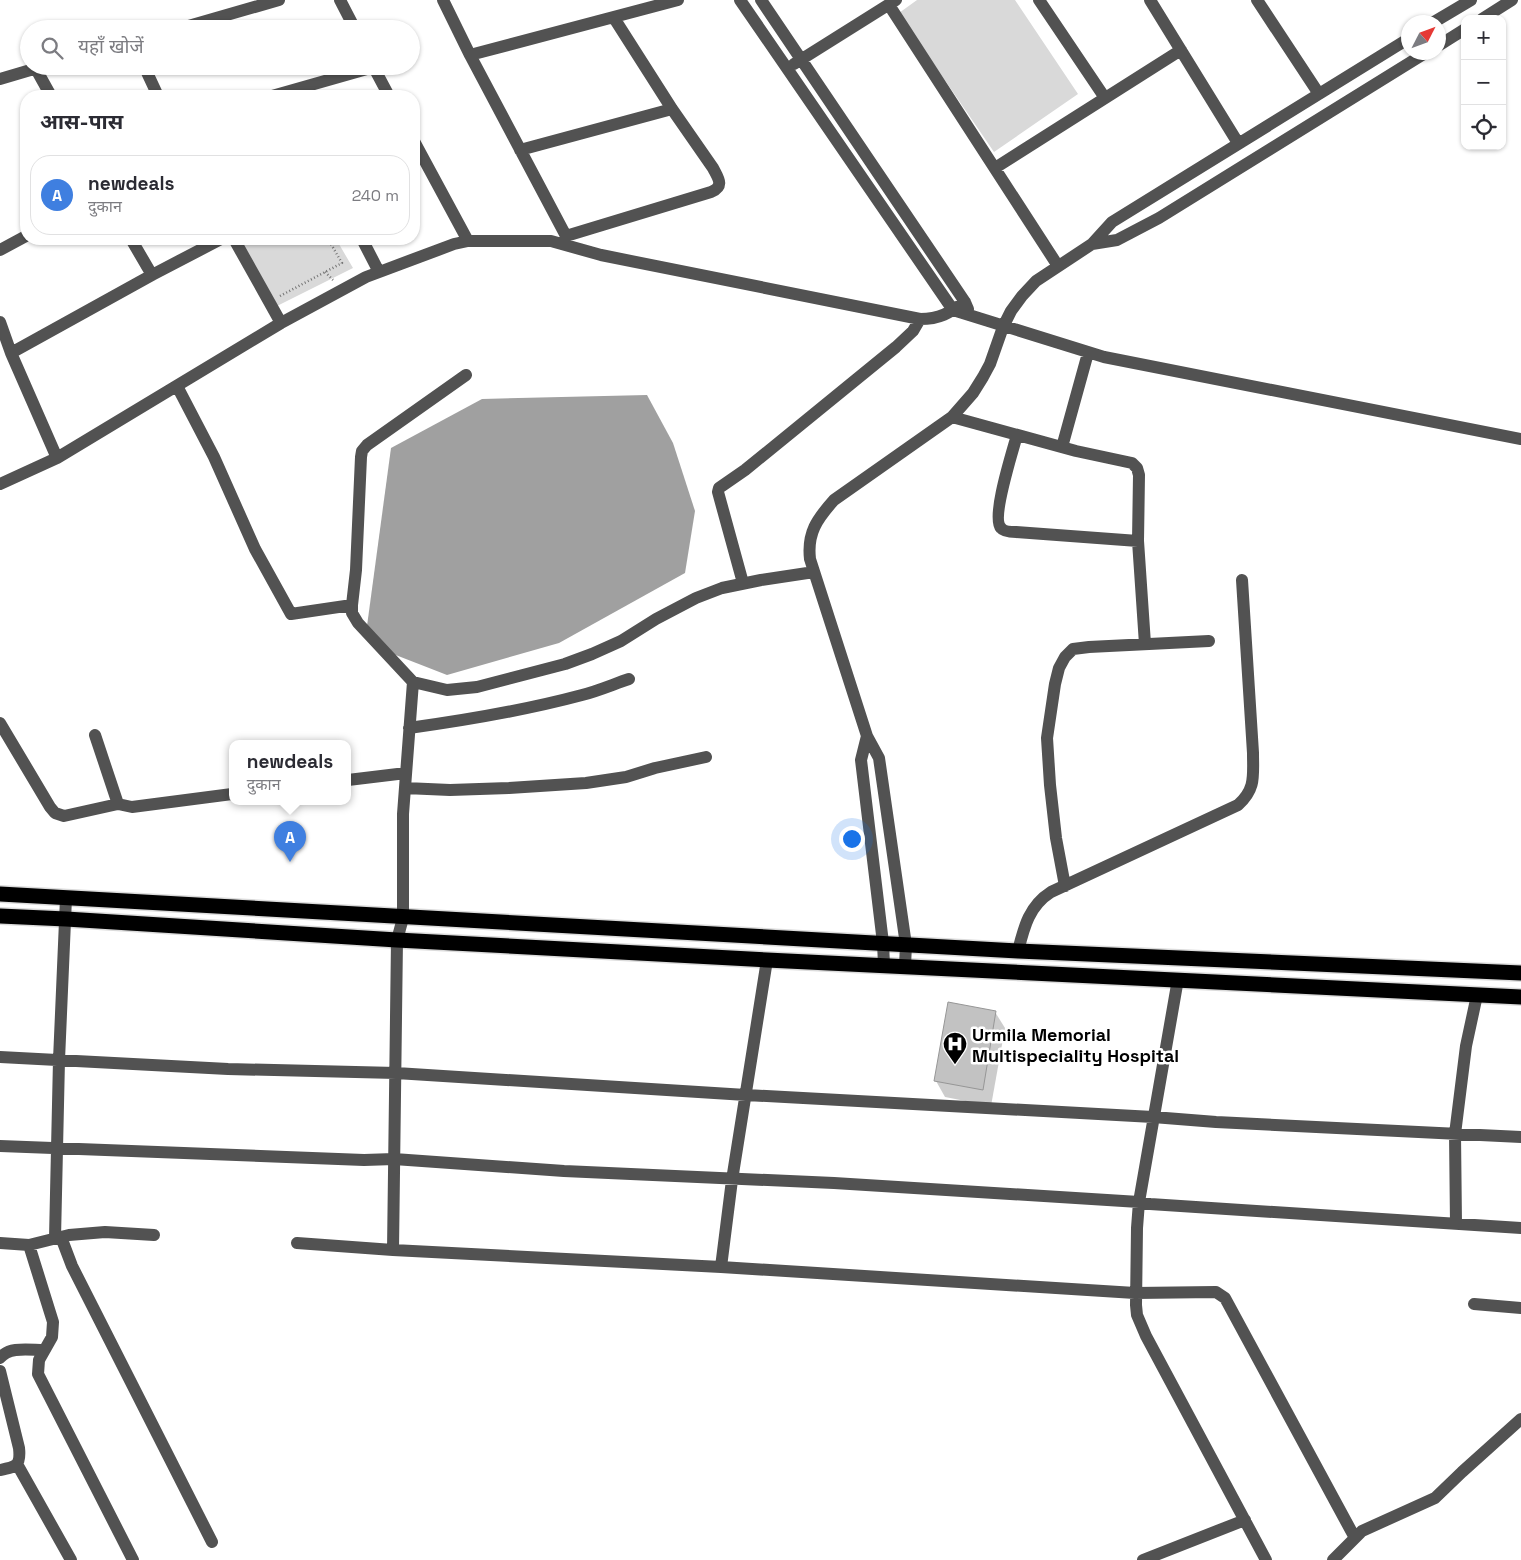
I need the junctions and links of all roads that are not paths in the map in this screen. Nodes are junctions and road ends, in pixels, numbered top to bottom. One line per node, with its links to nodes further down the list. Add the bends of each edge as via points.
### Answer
1 (280, 0): 16 (street)
2 (340, 0): 17 (street)
3 (443, 0): 22 (street)
4 (678, 0): 15 (street)
5 (740, 0): 25 (street)
6 (761, 0): 23 (street)
7 (1039, 0): 37 (street)
8 (1150, 0): 21 (street)
9 (1471, 0): 13 (street)
10 (1512, 0): 14 (street)
11 (892, 2): 23 (street); 43 (street)
12 (1262, 2): 36 (street)
13 (1446, 15)
14 (1488, 15)
15 (614, 18): 22 (street); 39 (street)
16 (210, 20)
17 (350, 20)
18 (1461, 32): 19 (street)
19 (1446, 41)
20 (1401, 42): 36 (street)
21 (1181, 50): 37 (street); 40 (street)
22 (470, 55): 41 (street)
23 (802, 60): 25 (street); 56 (street)
24 (1415, 60): 38 (street)
25 (787, 69): 57 (street)
26 (20, 73): 31 (street)
27 (43, 75): 32 (street)
28 (148, 75): 33 (street)
29 (349, 75): 34 (street)
30 (378, 75): 35 (street)
31 (0, 78)
32 (49, 90)
33 (155, 90)
34 (302, 90)
35 (387, 90)
36 (1324, 91): 38 (street); 40 (street)
37 (1105, 98): 43 (street)
38 (1341, 106): 47 (street, via 1159,218 1117,240)
39 (672, 109): 41 (street); 45 (street, via 718,178 718,188)
40 (1238, 143): 47 (street, via 1112,222)
41 (520, 150): 45 (street)
42 (420, 152): 46 (street)
43 (995, 168): 53 (street)
44 (20, 239): 52 (street)
45 (564, 240): 46 (street); 59 (street, via 602,255)
46 (468, 242): 54 (street, via 454,244)
47 (1092, 244): 53 (street)
48 (134, 245): 55 (street)
49 (210, 245): 55 (street)
50 (237, 245): 61 (street)
51 (365, 245): 54 (street)
52 (0, 250)
53 (1058, 266): 62 (street, via 1022,296)
54 (379, 272): 61 (street)
55 (152, 275): 63 (street)
56 (965, 302): 57 (street); 58 (street)
57 (953, 310): 58 (street); 59 (street, via 935,319)
58 (971, 316): 62 (street)
59 (920, 319): 76 (street, via 896,347 719,488)
60 (0, 322): 63 (street)
61 (281, 323): 66 (street)
62 (1003, 327): 64 (street); 67 (street, via 990,364 974,393)
63 (12, 353): 71 (street)
64 (1088, 353): 69 (street); 70 (street)
65 (466, 375): 77 (street, via 367,445 362,452)
66 (177, 386): 71 (street); 77 (street, via 214,457 255,549 291,614)
67 (952, 417): 68 (street); 74 (street, via 834,500 824,511 810,536 810,560)
68 (1017, 435): 70 (street); 73 (street, via 1002,488 998,514 1001,528 1016,532)
69 (1521, 439)
70 (1062, 447): 73 (street, via 1136,465 1139,475)
71 (56, 458): 72 (street)
72 (0, 484)
73 (1138, 541): 79 (street)
74 (814, 572): 76 (street); 85 (street)
75 (1242, 580): 92 (street, via 1253,761 1248,795 1238,806)
76 (744, 583): 81 (street, via 696,598 622,641 565,664 477,687 447,690)
77 (352, 605): 81 (street, via 352,613 358,623)
78 (1209, 641): 79 (street)
79 (1145, 644): 92 (street, via 1073,649 1059,668 1047,738 1056,838)
80 (630, 679): 83 (street, via 548,703)
81 (413, 682): 83 (street)
82 (0, 724): 91 (street, via 55,813 64,816)
83 (409, 728): 87 (street)
84 (94, 735): 91 (street)
85 (867, 736): 99 (street, via 861,760); 100 (street, via 879,758)
86 (706, 757): 89 (street, via 626,777 586,783 450,790)
87 (406, 773): 88 (street); 89 (street)
88 (351, 780)
89 (405, 788): 96 (street)
90 (229, 794): 91 (street, via 132,807)
91 (118, 804)
92 (1065, 886): 101 (street, via 1042,898 1034,907 1025,924)
93 (0, 894): 94 (highway)
94 (66, 898): 96 (highway); 97 (street)
95 (0, 916): 97 (highway)
96 (403, 918): 98 (street); 99 (highway)
97 (66, 919): 98 (highway); 110 (street)
98 (397, 940): 102 (highway); 111 (street)
99 (883, 943): 100 (highway); 103 (street)
100 (906, 945): 101 (highway); 104 (street)
101 (1018, 951): 105 (highway)
102 (767, 960): 103 (highway); 112 (street)
103 (884, 965): 104 (highway)
104 (905, 966): 106 (highway)
105 (1521, 974)
106 (1178, 979): 107 (highway); 113 (street)
107 (1477, 995): 108 (highway); 114 (street, via 1466,1046)
108 (1521, 997)
109 (0, 1057): 110 (street)
110 (59, 1060): 111 (street); 117 (street)
111 (396, 1073): 112 (street); 118 (street)
112 (746, 1095): 113 (street); 119 (street)
113 (1153, 1117): 114 (street); 120 (street)
114 (1455, 1134): 115 (street); 121 (street)
115 (1521, 1137)
116 (0, 1146): 117 (street)
117 (58, 1148): 118 (street); 124 (street)
118 (394, 1159): 119 (street); 128 (street)
119 (732, 1180): 120 (street, via 834,1183); 129 (street)
120 (1139, 1202): 121 (street); 130 (street)
121 (1456, 1224): 122 (street)
122 (1521, 1228)
123 (154, 1234): 124 (street, via 105,1232)
124 (58, 1238): 127 (street); 141 (street)
125 (0, 1243): 127 (street)
126 (297, 1243): 128 (street)
127 (29, 1245): 133 (street, via 53,1322 52,1337)
128 (392, 1250): 129 (street)
129 (721, 1267): 130 (street)
130 (1135, 1293): 139 (street, via 1138,1315 1146,1336); 140 (street, via 1216,1292 1225,1298)
131 (1474, 1304): 132 (street)
132 (1521, 1308)
133 (44, 1350): 134 (street, via 10,1351); 143 (street, via 38,1374)
134 (0, 1358)
135 (0, 1371): 137 (street, via 20,1448)
136 (1521, 1419): 140 (street, via 1435,1498 1362,1531)
137 (17, 1464): 138 (street); 142 (street)
138 (0, 1470)
139 (1245, 1520): 144 (street); 145 (street)
140 (1356, 1538): 146 (street)
141 (212, 1542)
142 (70, 1560)
143 (133, 1560)
144 (1143, 1560)
145 (1266, 1560)
146 (1333, 1560)

